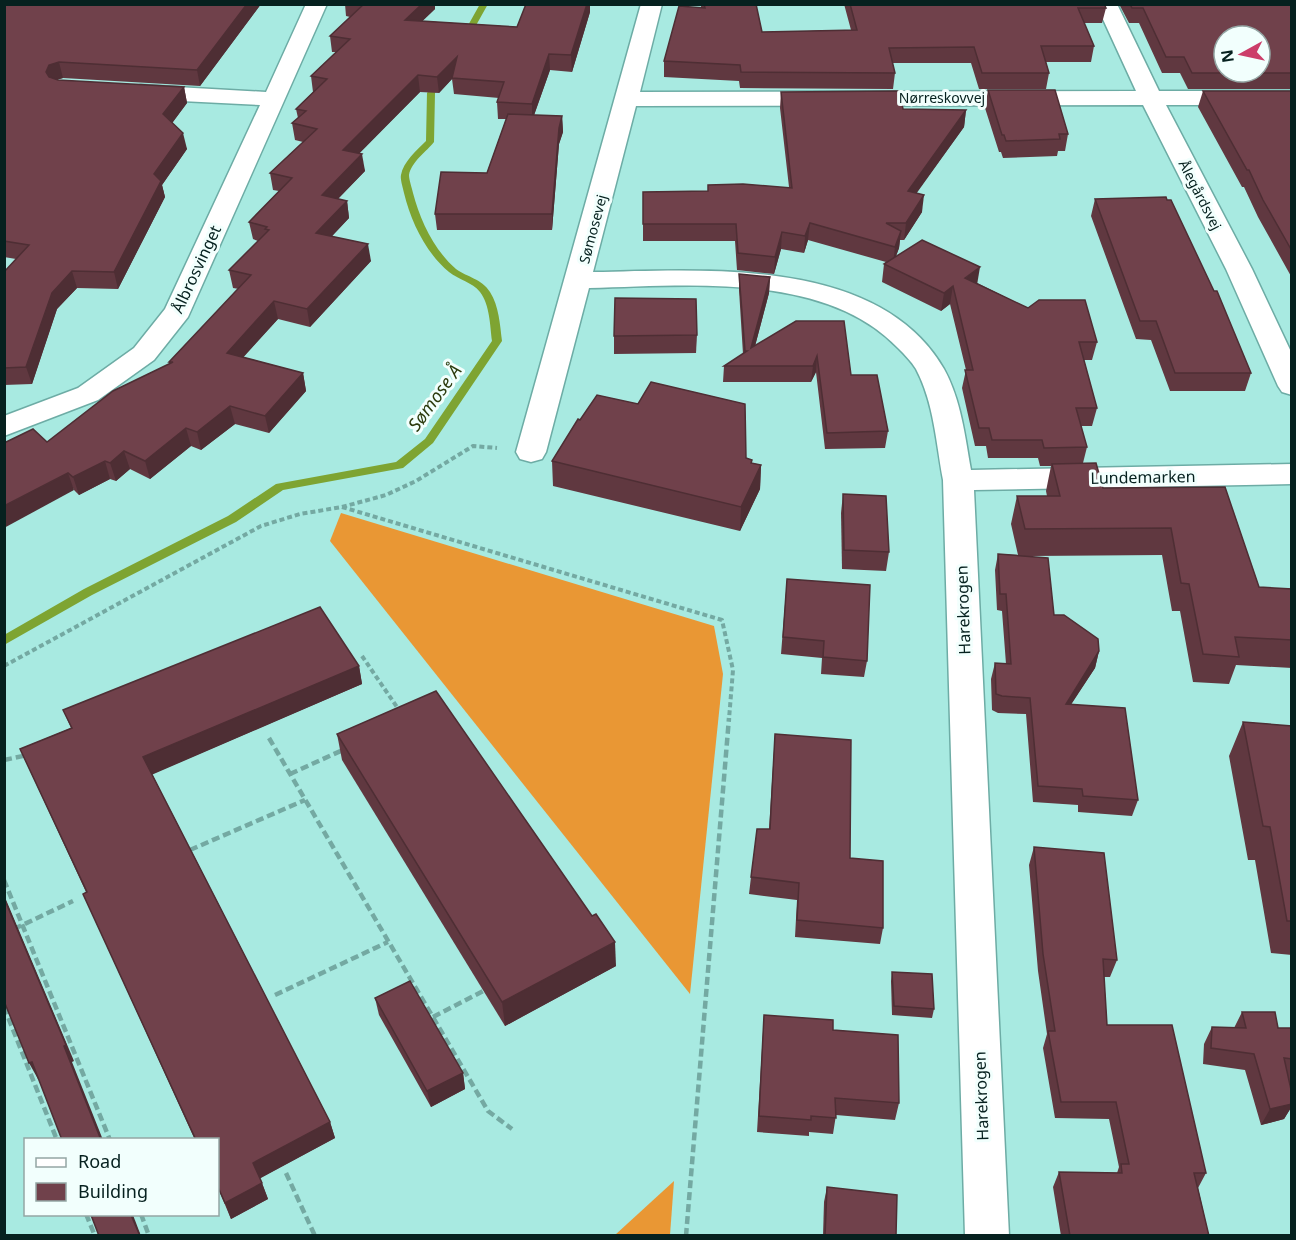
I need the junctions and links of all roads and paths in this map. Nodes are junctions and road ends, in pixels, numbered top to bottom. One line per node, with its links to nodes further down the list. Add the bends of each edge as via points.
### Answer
1 (317, 4): 7 (street, Ålbrosvinget)
2 (652, 4): 8 (street, Sømosevej)
3 (1106, 4): 5 (street, Ålegårdsvej)
4 (121, 91): 7 (street)
5 (1150, 97): 6 (street, Nørreskovvej); 8 (street, Nørreskovvej); 10 (street, Ålegårdsvej, via 1239,269)
6 (1292, 98)
7 (274, 99): 11 (street, Ålbrosvinget, via 178,311 144,354 88,394)
8 (628, 99): 9 (street, Sømosevej)
9 (579, 280): 12 (street, Sømosevej); 14 (street, Harekrogen, via 754,280 847,301 896,327 924,359 943,399)
10 (1292, 386)
11 (4, 427)
12 (531, 452): 15 (path, via 473,446 386,495)
13 (1292, 474): 14 (street, Lundemarken)
14 (958, 480): 45 (street, Harekrogen)
15 (342, 507): 17 (path, via 261,526); 44 (path, via 722,620 734,670)
16 (362, 656): 18 (path)
17 (4, 666)
18 (401, 712)
19 (269, 738): 23 (path)
20 (354, 745): 23 (path)
21 (37, 752): 22 (path)
22 (4, 760)
23 (290, 774): 24 (path)
24 (305, 800): 25 (path); 30 (path)
25 (190, 850)
26 (4, 880): 28 (path)
27 (73, 901): 28 (path)
28 (23, 925): 29 (path); 37 (path)
29 (4, 933)
30 (388, 942): 32 (path); 34 (path)
31 (494, 985): 34 (path)
32 (275, 995)
33 (4, 1007): 36 (path)
34 (432, 1017): 35 (path, via 488,1111)
35 (512, 1129)
36 (56, 1138)
37 (109, 1138)
38 (286, 1173): 43 (path)
39 (86, 1216): 41 (path)
40 (141, 1216): 42 (path)
41 (95, 1236)
42 (149, 1236)
43 (315, 1236)
44 (686, 1236)
45 (987, 1236)

